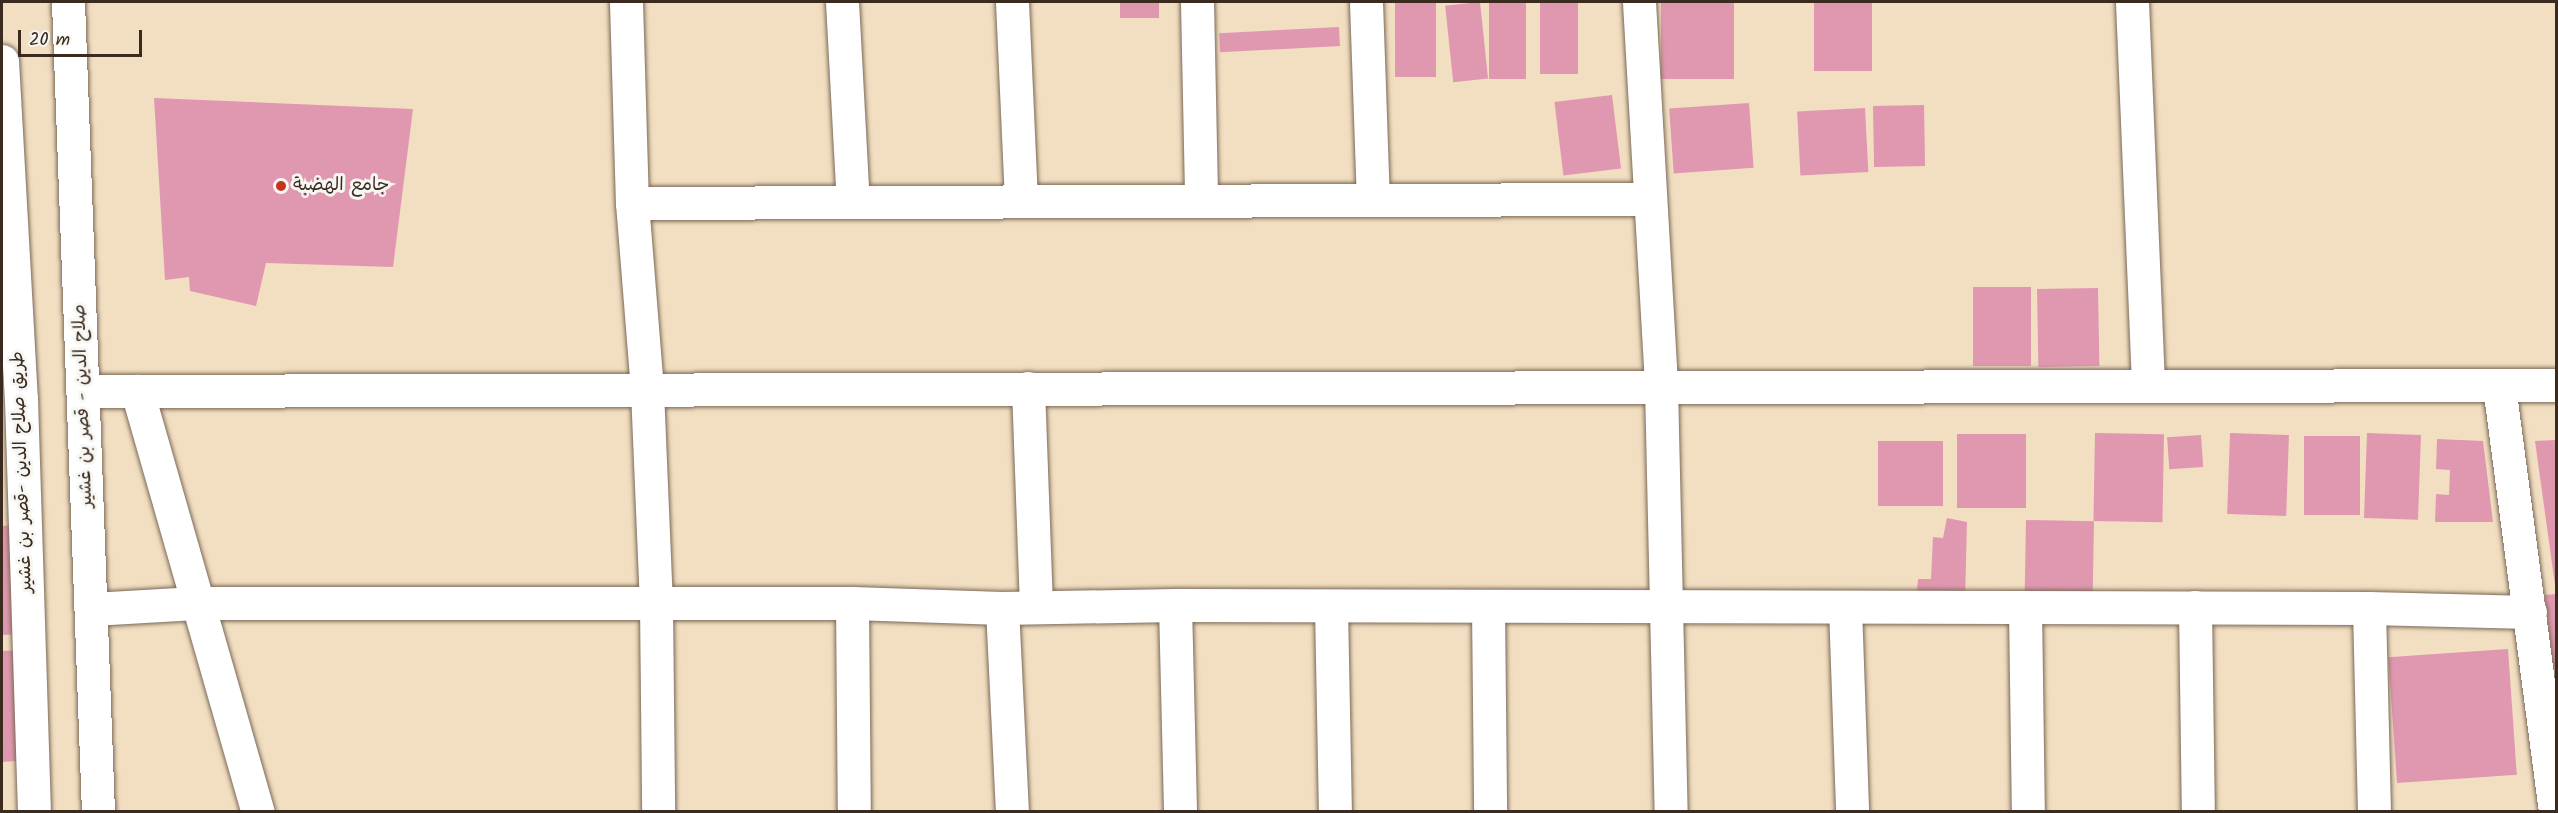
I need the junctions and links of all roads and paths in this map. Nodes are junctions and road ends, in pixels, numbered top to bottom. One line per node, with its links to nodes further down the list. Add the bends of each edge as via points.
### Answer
1 (68, 2): 22 (main road, صلاح الدين - قصر بن غشير)
2 (626, 2): 15 (main road)
3 (842, 2): 14 (main road)
4 (1012, 2): 13 (main road)
5 (1197, 2): 11 (main road)
6 (1366, 2): 12 (main road)
7 (1639, 2): 10 (main road)
8 (2132, 2): 18 (main road)
9 (2, 61): 24 (main road, طريق صلاح الدين -قصر بن غشير)
10 (1650, 199): 12 (main road); 17 (main road)
11 (1201, 200): 12 (main road); 13 (main road)
12 (1373, 200)
13 (1021, 201): 14 (main road)
14 (853, 202): 15 (main road)
15 (632, 203): 21 (main road)
16 (2556, 385): 19 (main road)
17 (1661, 386): 18 (main road); 20 (main road); 35 (main road)
18 (2148, 386): 19 (main road)
19 (2499, 386): 39 (main road)
20 (1028, 388): 21 (main road); 29 (main road)
21 (647, 390): 23 (main road); 27 (main road)
22 (84, 391): 23 (main road); 38 (main road, صلاح الدين - قصر بن غشير)
23 (137, 391): 25 (main road)
24 (11, 399): 40 (main road, طريق صلاح الدين -قصر بن غشير)
25 (196, 603): 27 (main road); 38 (main road); 42 (main road)
26 (852, 603): 27 (main road); 33 (main road); 44 (main road)
27 (656, 604): 43 (main road)
28 (1175, 604): 29 (main road); 34 (main road); 46 (main road)
29 (1036, 607): 33 (main road)
30 (1488, 607): 34 (main road); 35 (main road); 48 (main road)
31 (1845, 607): 32 (main road); 35 (main road); 50 (main road)
32 (2025, 607): 36 (main road); 51 (main road)
33 (1002, 608): 45 (main road)
34 (1330, 608): 47 (main road)
35 (1664, 608): 49 (main road)
36 (2195, 608): 37 (main road); 52 (main road)
37 (2370, 608): 39 (main road); 53 (main road)
38 (92, 609): 41 (main road, صلاح الدين - قصر بن غشير)
39 (2530, 612): 54 (main road)
40 (34, 812)
41 (99, 812)
42 (258, 812)
43 (658, 812)
44 (854, 812)
45 (1012, 812)
46 (1180, 812)
47 (1335, 812)
48 (1490, 812)
49 (1671, 812)
50 (1852, 812)
51 (2028, 812)
52 (2198, 812)
53 (2374, 812)
54 (2554, 812)

